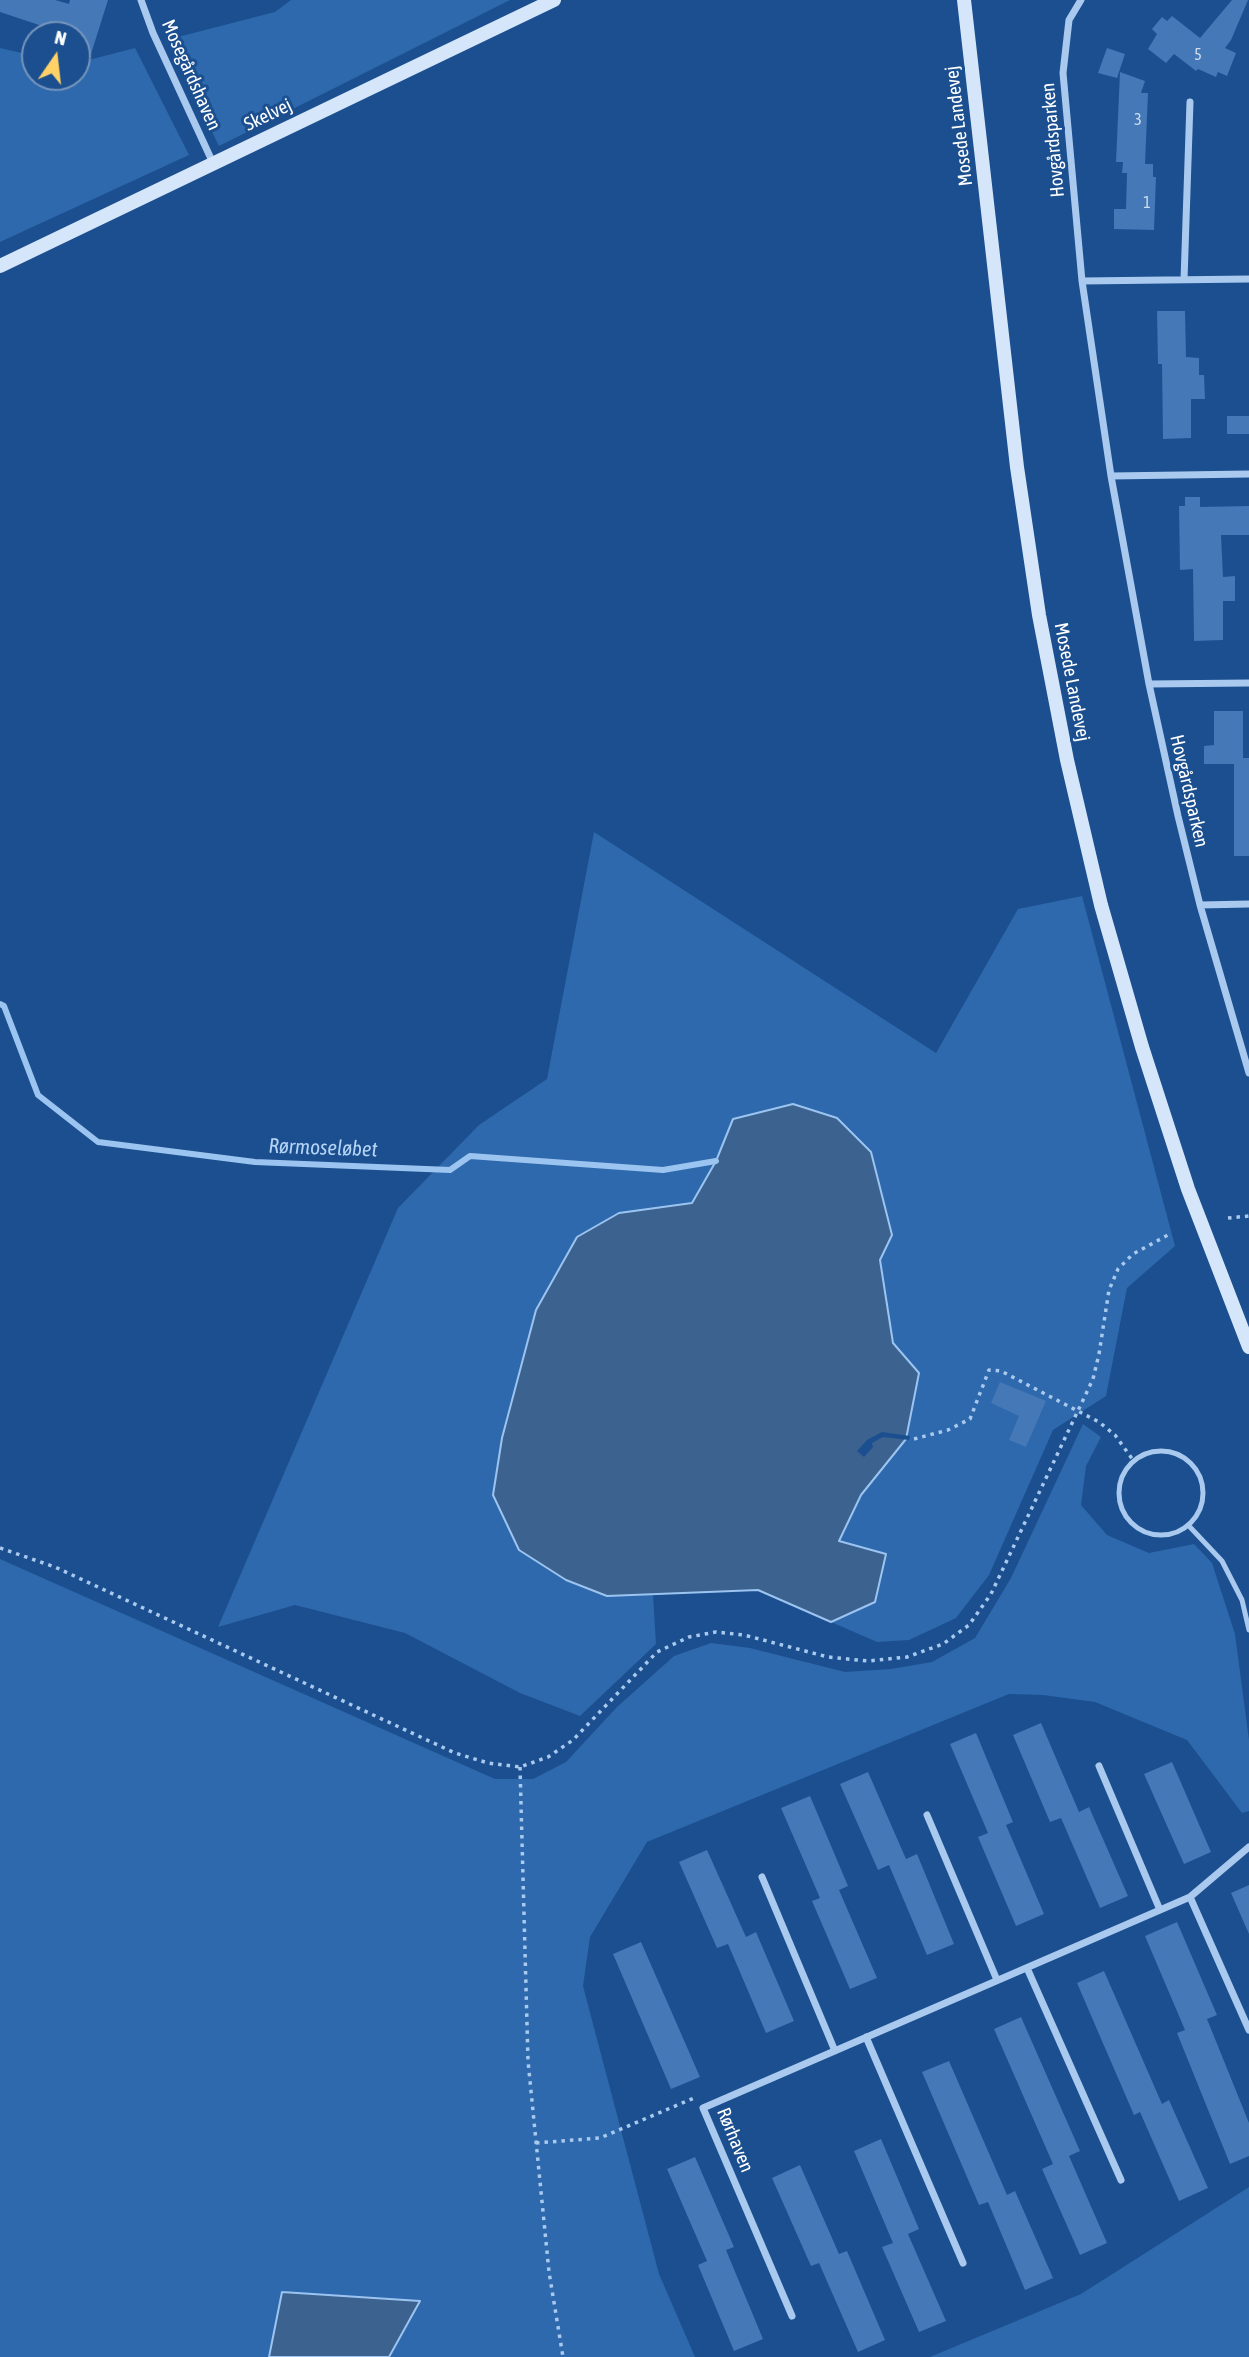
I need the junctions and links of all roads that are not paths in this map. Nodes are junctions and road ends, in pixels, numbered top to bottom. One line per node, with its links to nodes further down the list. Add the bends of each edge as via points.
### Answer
1 (141, 0): 6 (street, Mosegårdshaven)
2 (554, 0): 6 (main road, Skelvej)
3 (964, 0): 18 (main road, Mosede Landevej, via 1017,467 1067,760 1101,905 1142,1047 1188,1189)
4 (1081, 0): 10 (street, Hovgårdsparken, via 1069,20 1063,73)
5 (1190, 102): 9 (street)
6 (213, 163): 7 (main road, Skelvej)
7 (0, 266)
8 (1249, 279): 9 (street)
9 (1184, 280): 10 (street)
10 (1082, 281): 12 (street, Hovgårdsparken)
11 (1249, 474): 12 (street)
12 (1111, 476): 14 (street, Hovgårdsparken)
13 (1249, 683): 14 (street)
14 (1149, 684): 16 (street, Hovgårdsparken)
15 (1249, 904): 16 (street)
16 (1200, 905): 17 (street, Hovgårdsparken)
17 (1249, 1073)
18 (1249, 1347)
19 (1189, 1526): 19 (lane, via 1169,1536 1146,1534 1128,1521 1118,1501 1120,1478 1133,1460 1153,1451 1176,1452 1194,1465 1204,1486 1202,1508); 20 (lane, via 1222,1561 1242,1600)
20 (1249, 1630)
21 (1099, 1766): 26 (street)
22 (927, 1815): 28 (street)
23 (1249, 1847): 25 (street, Rørhaven)
24 (762, 1877): 31 (street)
25 (1190, 1897): 26 (street, Rørhaven); 29 (street)
26 (1160, 1910): 27 (street, Rørhaven)
27 (1027, 1968): 28 (street, Rørhaven); 32 (street)
28 (997, 1980): 30 (street, Rørhaven)
29 (1249, 2030)
30 (866, 2037): 31 (street, Rørhaven); 33 (street)
31 (835, 2051): 34 (street, Rørhaven, via 703,2108)
32 (1121, 2180)
33 (963, 2263)
34 (792, 2316)

